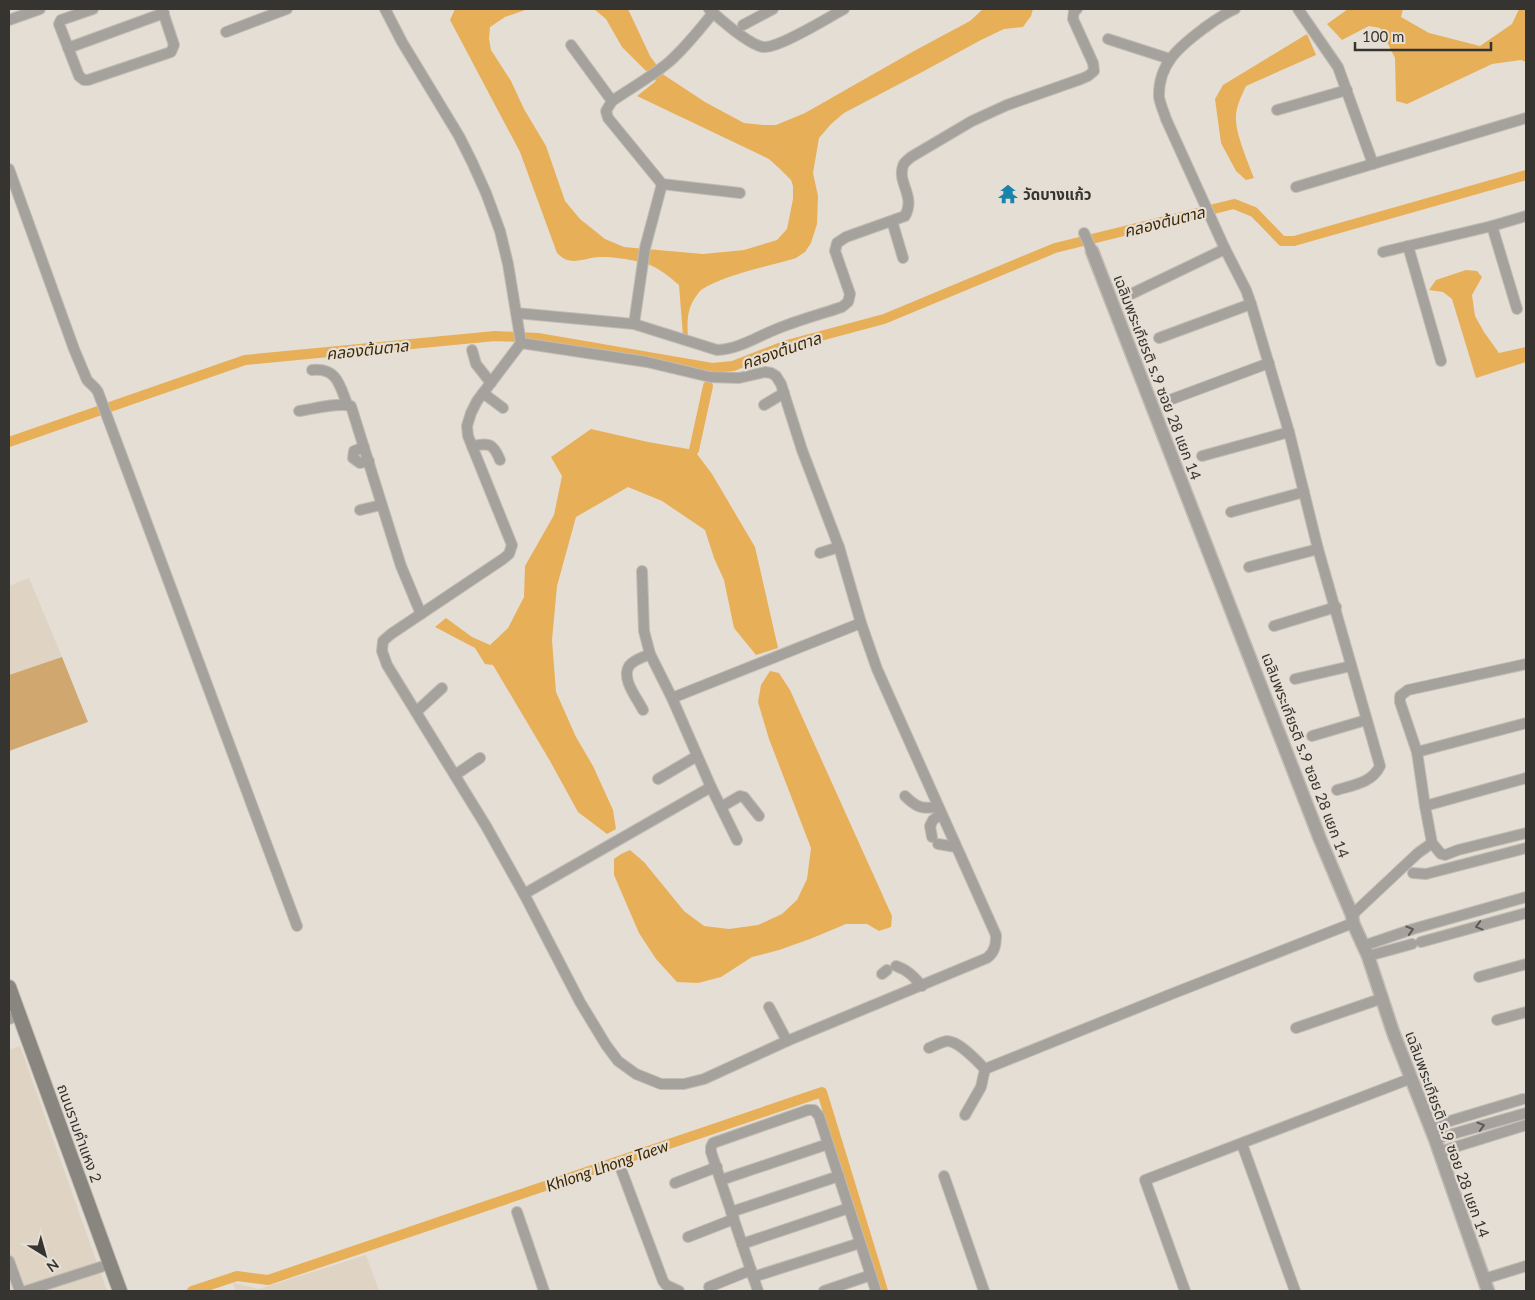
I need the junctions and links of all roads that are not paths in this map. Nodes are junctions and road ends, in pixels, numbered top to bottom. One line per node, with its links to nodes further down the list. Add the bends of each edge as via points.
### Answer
1 (40, 9): 12 (street)
2 (93, 9): 17 (street, via 59,21)
3 (287, 9): 14 (street)
4 (385, 9): 40 (street, via 472,162 500,231)
5 (773, 9): 13 (street)
6 (844, 9): 11 (street, via 779,44 765,47 754,44)
7 (1077, 9): 29 (street, via 1073,19 1094,71 972,121 911,157 903,164 902,173 910,202 908,210 905,216)
8 (1236, 9): 18 (street, via 1196,34)
9 (1298, 9): 19 (street, via 1338,67)
10 (163, 11): 17 (street); 17 (street, via 174,45 171,52 84,80 79,76)
11 (711, 11): 20 (street, via 671,60)
12 (9, 20)
13 (743, 25)
14 (226, 32)
15 (1108, 39): 18 (street)
16 (571, 45): 20 (street)
17 (68, 48)
18 (1170, 59): 33 (street, via 1162,78 1159,98)
19 (1347, 90): 21 (street); 23 (street)
20 (612, 101): 25 (street, via 606,111 608,118)
21 (1277, 110)
22 (1526, 118): 23 (street)
23 (1373, 164): 26 (street)
24 (9, 169): 109 (street, via 74,349 87,380 98,392)
25 (662, 184): 27 (street); 41 (street, via 645,248)
26 (1296, 187)
27 (740, 193)
28 (1526, 216): 30 (street)
29 (892, 221): 36 (street); 41 (street, via 837,242 834,252 850,294 842,307 728,349 717,350)
30 (1492, 226): 32 (street); 39 (street)
31 (1084, 233): 34 (street, เฉลิมพระเกียรติ ร.9 ซอย 28 แยก 14)
32 (1408, 246): 35 (street); 45 (street)
33 (1225, 249): 37 (street); 38 (street)
34 (1092, 251): 108 (street, เฉลิมพระเกียรติ ร.9 ซอย 28 แยก 14)
35 (1383, 252)
36 (903, 258)
37 (1127, 296)
38 (1251, 304): 42 (street); 46 (street)
39 (1517, 309)
40 (517, 317): 41 (street); 43 (street)
41 (634, 324)
42 (1159, 338)
43 (521, 340): 48 (street); 50 (street, via 647,362 710,377 739,378 771,373 776,376)
44 (472, 350): 48 (street, via 476,364)
45 (1442, 361)
46 (1269, 363): 51 (street); 56 (street)
47 (312, 370): 52 (street, via 326,370 334,375)
48 (491, 383): 49 (street)
49 (483, 393): 54 (street); 57 (street, via 470,413 467,426)
50 (784, 393): 53 (street); 64 (street)
51 (1167, 401)
52 (347, 404): 55 (street); 61 (street, via 351,406)
53 (764, 405)
54 (503, 408)
55 (299, 412)
56 (1288, 432): 58 (street); 60 (street)
57 (472, 446): 59 (street, via 490,445); 70 (street, via 512,545 503,560)
58 (1202, 456)
59 (500, 460)
60 (1304, 492): 63 (street); 65 (street)
61 (381, 505): 62 (street); 70 (street)
62 (360, 510)
63 (1231, 512)
64 (839, 547): 66 (street); 71 (street)
65 (1318, 549): 67 (street); 69 (street)
66 (820, 553)
67 (1249, 567)
68 (642, 571): 73 (street, via 644,631)
69 (1336, 607): 72 (street); 75 (street)
70 (421, 614): 80 (street, via 383,641 382,651)
71 (861, 623): 78 (street); 95 (street, via 877,668)
72 (1274, 626)
73 (650, 654): 78 (street); 79 (street, via 635,661 627,672 628,681)
74 (1526, 664): 84 (street, via 1408,690 1400,696)
75 (1351, 666): 76 (street); 81 (street)
76 (1295, 679)
77 (442, 688): 80 (street)
78 (672, 698): 85 (street)
79 (643, 710)
80 (416, 712): 87 (street)
81 (1366, 720): 83 (street); 91 (street, via 1380,766 1370,779)
82 (1526, 723): 84 (street)
83 (1312, 736)
84 (1417, 752): 93 (street)
85 (697, 756): 89 (street); 90 (street)
86 (480, 758): 87 (street)
87 (455, 775): 103 (street)
88 (1526, 778): 93 (street)
89 (658, 779)
90 (711, 787): 94 (street); 103 (street)
91 (1337, 790)
92 (906, 796): 95 (street, via 920,808)
93 (1425, 806): 99 (street)
94 (721, 807): 96 (street, via 740,796); 98 (street)
95 (940, 811): 100 (street); 100 (street, via 930,826 935,841)
96 (759, 816)
97 (1526, 833): 99 (street, via 1445,855)
98 (737, 840)
99 (1432, 843): 108 (street)
100 (956, 847): 114 (street, via 996,935 996,943 993,953 987,958)
101 (1526, 848): 102 (street, via 1426,874)
102 (1413, 873)
103 (524, 894): 122 (street, via 606,1045 618,1061 636,1074 661,1084 684,1084 704,1079)
104 (1526, 897): 105 (street)
105 (1509, 902): 107 (street); 110 (street, one-way to 105, via 1413,929)
106 (1526, 914): 107 (street)
107 (1513, 917): 110 (street, one-way to 110, via 1416,943)
108 (1352, 919): 110 (street, เฉลิมพระเกียรติ ร.9 ซอย 28 แยก 14); 124 (street)
109 (297, 926)
110 (1366, 951): 116 (street, เฉลิมพระเกียรติ ร.9 ซอย 28 แยก 14)
111 (1526, 964): 113 (street)
112 (888, 970): 114 (street, via 911,973)
113 (1479, 977)
114 (922, 986): 122 (street)
115 (9, 987): 119 (main road, ถนนรามคำแหง 2)
116 (1383, 998): 121 (street); 125 (street, เฉลิมพระเกียรติ ร.9 ซอย 28 แยก 14)
117 (769, 1007): 122 (street)
118 (1526, 1012): 120 (street)
119 (14, 1017): 148 (main road, ถนนรามคำแหง 2)
120 (1497, 1020)
121 (1296, 1028)
122 (787, 1041)
123 (929, 1048): 124 (street, via 949,1041)
124 (985, 1069): 128 (street, via 981,1087)
125 (1412, 1078): 130 (street, เฉลิมพระเกียรติ ร.9 ซอย 28 แยก 14); 133 (street)
126 (1523, 1099): 130 (street)
127 (1526, 1113): 131 (street, one-way to 127)
128 (966, 1115)
129 (1526, 1125): 134 (street)
130 (1430, 1127): 131 (street, เฉลิมพระเกียรติ ร.9 ซอย 28 แยก 14)
131 (1435, 1140): 134 (street, เฉลิมพระเกียรติ ร.9 ซอย 28 แยก 14)
132 (828, 1144): 135 (street, via 819,1116 814,1110 808,1110 713,1142 711,1152); 137 (street); 139 (street)
133 (1242, 1144): 163 (street, via 1145,1180); 164 (street)
134 (1439, 1152): 153 (street, เฉลิมพระเกียรติ ร.9 ซอย 28 แยก 14)
135 (717, 1167): 139 (street); 140 (street)
136 (621, 1168): 158 (street, via 664,1281)
137 (839, 1176): 141 (street); 143 (street)
138 (944, 1176): 162 (street)
139 (721, 1180): 143 (street)
140 (675, 1182)
141 (849, 1208): 145 (street); 146 (street)
142 (517, 1212): 157 (street)
143 (733, 1216): 144 (street); 146 (street)
144 (688, 1236)
145 (860, 1242): 150 (street); 151 (street)
146 (742, 1244): 150 (street)
147 (9, 1261): 154 (street)
148 (110, 1264): 155 (street); 156 (main road, ถนนรามคำแหง 2)
149 (1526, 1266): 153 (street)
150 (752, 1274): 152 (street); 159 (street)
151 (871, 1275): 160 (street); 161 (street)
152 (709, 1287)
153 (1485, 1287)
154 (20, 1291)
155 (26, 1291)
156 (120, 1291)
157 (544, 1291)
158 (679, 1291)
159 (758, 1291)
160 (824, 1291)
161 (876, 1291)
162 (984, 1291)
163 (1185, 1291)
164 (1295, 1291)

